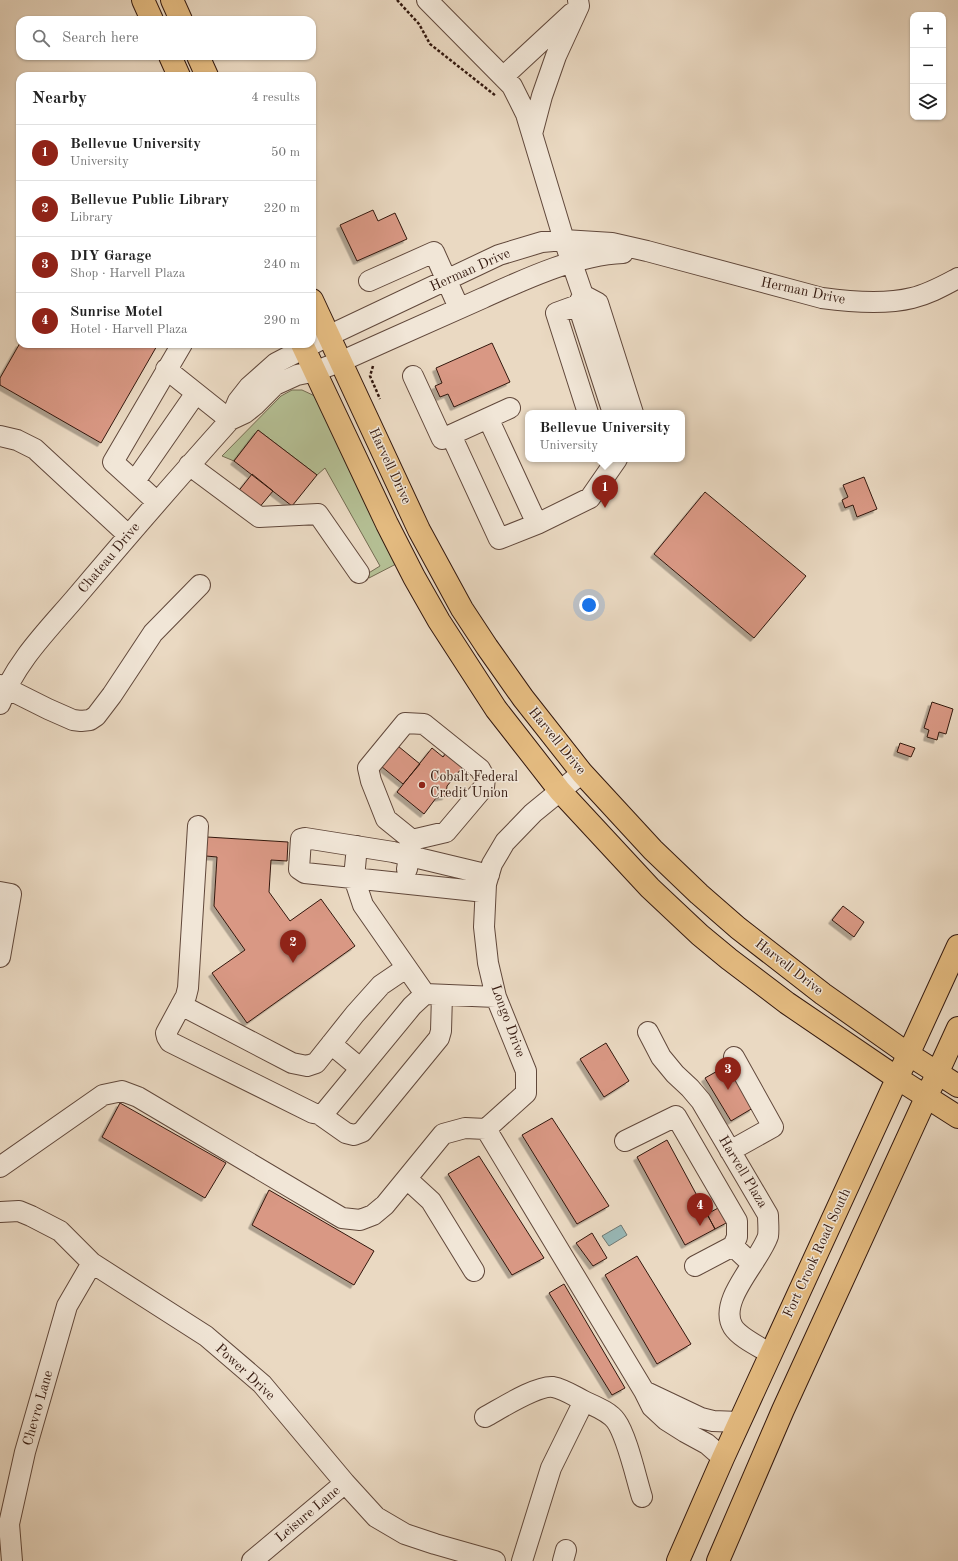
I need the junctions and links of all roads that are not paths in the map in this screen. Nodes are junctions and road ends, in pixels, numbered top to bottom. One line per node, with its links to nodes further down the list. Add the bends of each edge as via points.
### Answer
1 (143, 0): 5 (main road)
2 (172, 0): 6 (main road)
3 (428, 0): 11 (street)
4 (578, 3): 11 (street); 12 (street, via 556,56)
5 (150, 16)
6 (179, 16)
7 (172, 60): 9 (main road)
8 (200, 60): 10 (main road)
9 (177, 72)
10 (205, 72)
11 (503, 77): 12 (street, via 512,86 526,114)
12 (532, 134): 13 (street)
13 (564, 240): 14 (street, Herman Drive, via 612,243); 15 (street); 17 (street, Herman Drive, via 542,242 500,255)
14 (647, 251): 15 (street, Herman Drive, via 609,253); 16 (street, Herman Drive, via 808,294 846,301 912,298 937,290)
15 (573, 263): 19 (street); 20 (street, Herman Drive, via 529,277)
16 (958, 278)
17 (446, 280): 18 (street, via 434,252); 20 (street); 22 (street, Herman Drive)
18 (369, 281)
19 (580, 300): 33 (street, via 556,313); 34 (street); 35 (street, via 598,303)
20 (459, 308): 27 (street, Herman Drive)
21 (316, 309): 22 (main road, Harvell Drive)
22 (328, 336): 23 (street, Herman Drive); 27 (main road, Harvell Drive)
23 (316, 341)
24 (179, 348): 28 (street)
25 (300, 348): 37 (street, Chateau Drive, via 276,363 249,387 238,401)
26 (304, 348): 29 (main road, Harvell Drive)
27 (342, 362): 29 (street, Herman Drive); 49 (main road, Harvell Drive, via 419,530 462,609 523,698)
28 (166, 369): 31 (street); 42 (street, via 113,462)
29 (316, 372): 37 (street, Chateau Drive, via 297,375 275,385 245,413); 50 (main road, Harvell Drive, via 387,524 439,621 496,709)
30 (414, 376): 38 (street, via 442,439)
31 (196, 393): 37 (street); 42 (street)
32 (510, 408): 36 (street)
33 (587, 410)
34 (612, 410)
35 (632, 410)
36 (488, 418): 38 (street); 44 (street)
37 (230, 420): 41 (street, Chateau Drive)
38 (451, 435): 44 (street, via 499,539)
39 (0, 436): 45 (street, via 36,448)
40 (616, 462): 44 (street, via 590,498)
41 (190, 465): 43 (street, Chateau Drive); 46 (street, via 259,517 318,514)
42 (135, 481): 43 (street)
43 (157, 502): 45 (street, Chateau Drive)
44 (537, 524)
45 (128, 535): 48 (street, Chateau Drive, via 28,654)
46 (359, 573)
47 (200, 585): 48 (street, via 153,633 112,695 90,720 73,720)
48 (2, 692)
49 (582, 774): 50 (street, Longo Drive); 67 (main road, Harvell Drive, via 653,850 738,928 823,994)
50 (560, 791): 56 (street, Longo Drive, via 533,812 505,842); 71 (main road, Harvell Drive, via 650,888 700,935 787,1003)
51 (198, 826): 63 (street, via 188,988)
52 (357, 846): 53 (street); 54 (street); 54 (street, via 301,839 301,871)
53 (410, 848): 53 (street, via 446,832 484,787 485,778 480,769 424,724 405,723 368,768 386,818); 55 (street); 56 (street)
54 (354, 878): 55 (street); 60 (street, via 363,905)
55 (405, 883): 56 (street)
56 (487, 883): 62 (street, Longo Drive, via 484,927)
57 (0, 892): 59 (street, via 11,894)
58 (958, 946): 67 (main road, Fort Crook Road South)
59 (0, 957)
60 (406, 968): 61 (street); 66 (street, via 381,985)
61 (433, 995): 62 (street); 69 (street, via 412,1006); 74 (street, via 441,1031 439,1038 362,1132 354,1135 346,1133)
62 (496, 997): 76 (street, Longo Drive, via 526,1071 526,1093)
63 (181, 1005): 66 (street, via 302,1066 316,1063); 74 (street, via 166,1033 170,1042)
64 (958, 1028): 70 (main road)
65 (648, 1032): 78 (street, Harvell Plaza, via 661,1058 701,1101)
66 (331, 1044): 69 (street)
67 (908, 1054): 70 (main road, Harvell Drive); 71 (main road, Fort Crook Road South)
68 (734, 1057): 78 (street, via 773,1127)
69 (360, 1068): 74 (street, via 324,1113)
70 (938, 1073): 72 (main road, Harvell Drive); 73 (main road)
71 (897, 1078): 73 (main road, Harvell Drive); 87 (main road, Fort Crook Road South)
72 (958, 1086)
73 (926, 1097): 75 (main road, Harvell Drive); 100 (main road, via 783,1410)
74 (319, 1114)
75 (958, 1117)
76 (486, 1129): 80 (street, via 465,1128 443,1134); 88 (street)
77 (625, 1141): 82 (street, via 676,1116 737,1222 737,1237)
78 (730, 1150): 84 (street, Harvell Plaza, via 768,1215 768,1236)
79 (0, 1167): 80 (street, via 102,1095 122,1091 138,1097 342,1218 360,1220 373,1215)
80 (407, 1179): 86 (street, via 431,1201)
81 (0, 1212): 83 (street, Power Drive, via 19,1211 60,1231)
82 (733, 1246): 84 (street); 85 (street)
83 (92, 1263): 93 (street, Power Drive, via 206,1336 262,1384); 95 (street, Chevro Lane, via 67,1306 25,1452 9,1524)
84 (752, 1264): 87 (street, Harvell Plaza, via 735,1294 730,1307 730,1319 742,1336)
85 (695, 1266)
86 (474, 1271)
87 (771, 1354): 91 (main road, Fort Crook Road South)
88 (644, 1391): 91 (street, via 701,1418); 92 (street, via 652,1407 666,1420 707,1444)
89 (584, 1401): 90 (street, via 562,1389 540,1388); 94 (street, via 616,1420); 98 (street, via 552,1468)
90 (485, 1417)
91 (739, 1422): 92 (main road, Fort Crook Road South)
92 (723, 1458): 99 (main road, Fort Crook Road South)
93 (345, 1483): 96 (street, Leisure Lane); 97 (street, Power Drive, via 376,1516 405,1534)
94 (642, 1497)
95 (12, 1561)
96 (252, 1561)
97 (495, 1561)
98 (522, 1561)
99 (678, 1561)
100 (718, 1561)

